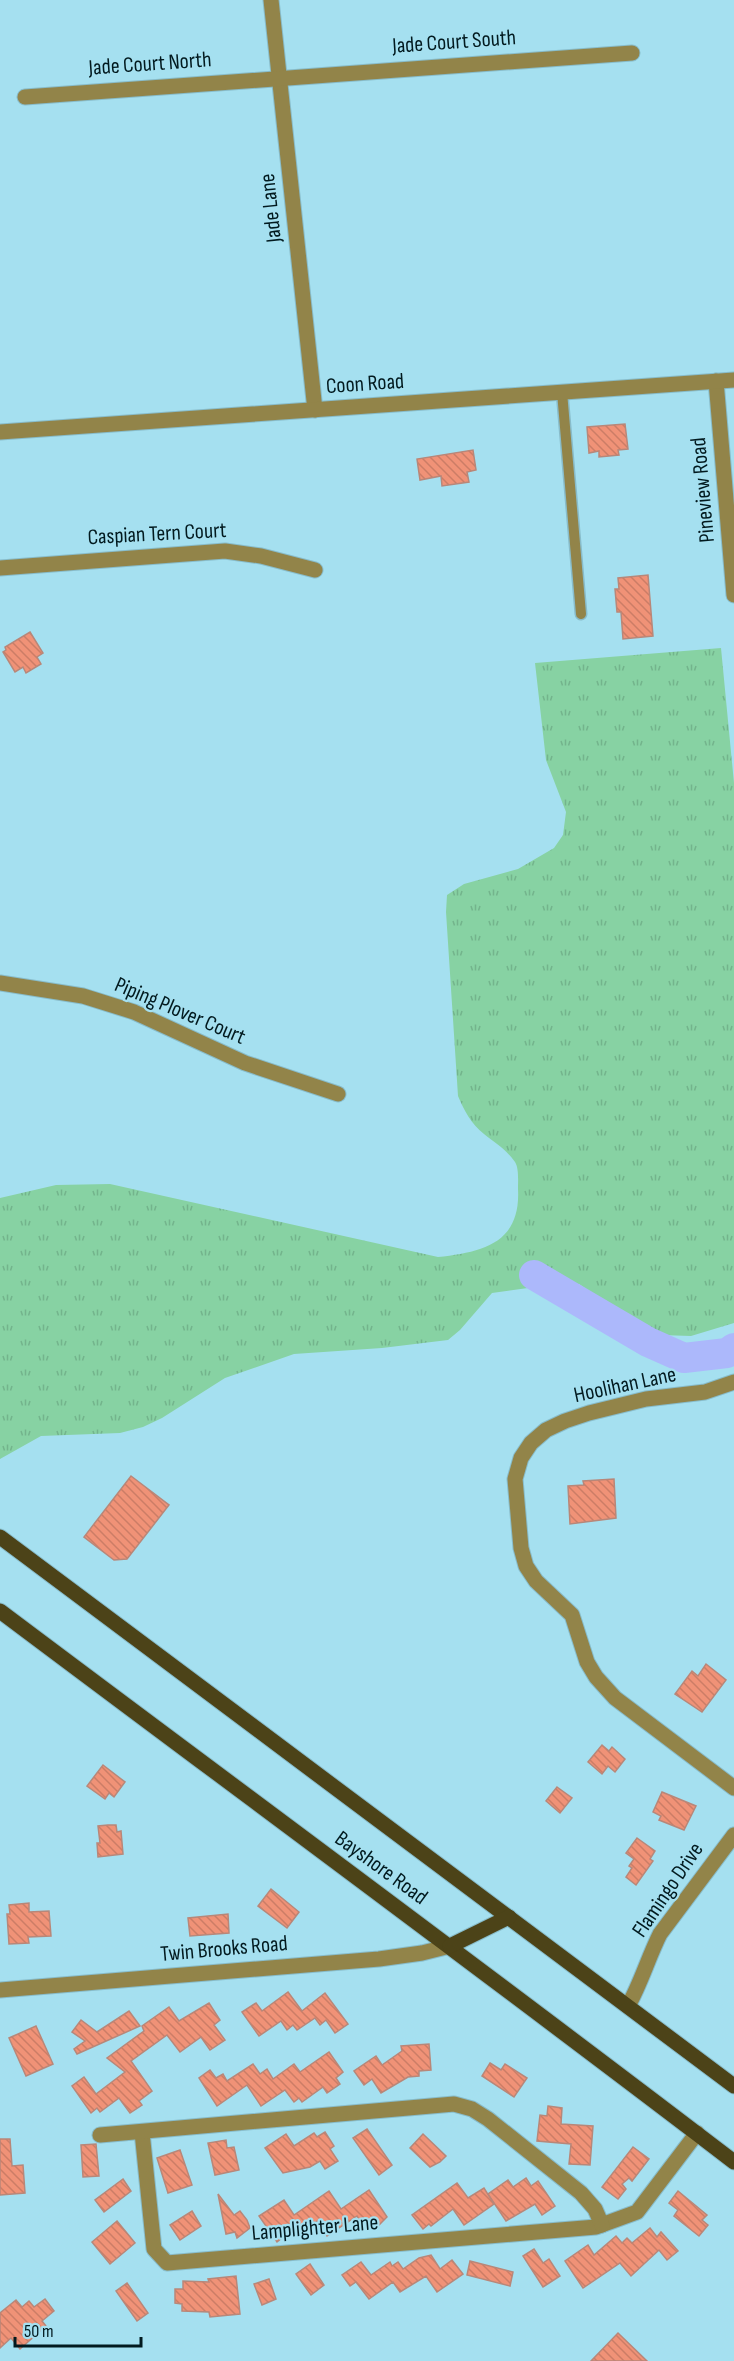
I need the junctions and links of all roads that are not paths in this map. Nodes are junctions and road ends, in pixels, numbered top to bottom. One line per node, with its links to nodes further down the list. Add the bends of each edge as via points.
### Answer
1 (271, 0): 3 (street, Jade Lane)
2 (632, 52): 3 (street, Jade Court South)
3 (279, 77): 4 (street, Jade Court North); 8 (street, Jade Lane)
4 (25, 97)
5 (734, 380): 6 (street, Coon Road)
6 (716, 381): 7 (street, Coon Road); 12 (street, Pineview Road)
7 (562, 392): 8 (street, Coon Road); 13 (lane)
8 (315, 410): 9 (street, Coon Road)
9 (0, 432)
10 (0, 568): 11 (street, Caspian Tern Court, via 218,551 261,556)
11 (315, 570)
12 (734, 595)
13 (580, 614)
14 (0, 983): 15 (street, Piping Plover Court, via 83,996 134,1012 245,1063)
15 (338, 1094)
16 (734, 1382): 19 (street, Hoolihan Lane, via 705,1392 646,1399 589,1413 546,1430 521,1458 515,1479 520,1548 526,1566 572,1615 596,1677 615,1698)
17 (0, 1537): 21 (main road, Bayshore Road)
18 (2, 1617): 22 (main road, Bayshore Road)
19 (734, 1788)
20 (734, 1834): 24 (street, Flamingo Drive, via 660,1934)
21 (509, 1917): 22 (main road); 24 (main road, Bayshore Road)
22 (450, 1946): 23 (street, Twin Brooks Road, via 380,1959); 27 (main road, Bayshore Road)
23 (0, 1990)
24 (628, 2006): 25 (main road, Bayshore Road)
25 (734, 2086)
26 (142, 2132): 28 (street); 30 (street, via 454,2104 488,2119 581,2193 596,2208); 30 (street, Lamplighter Lane, via 154,2249 167,2263)
27 (697, 2133): 29 (main road, Bayshore Road); 30 (street, Lamplighter Lane, via 637,2212)
28 (100, 2135)
29 (734, 2162)
30 (602, 2224)

